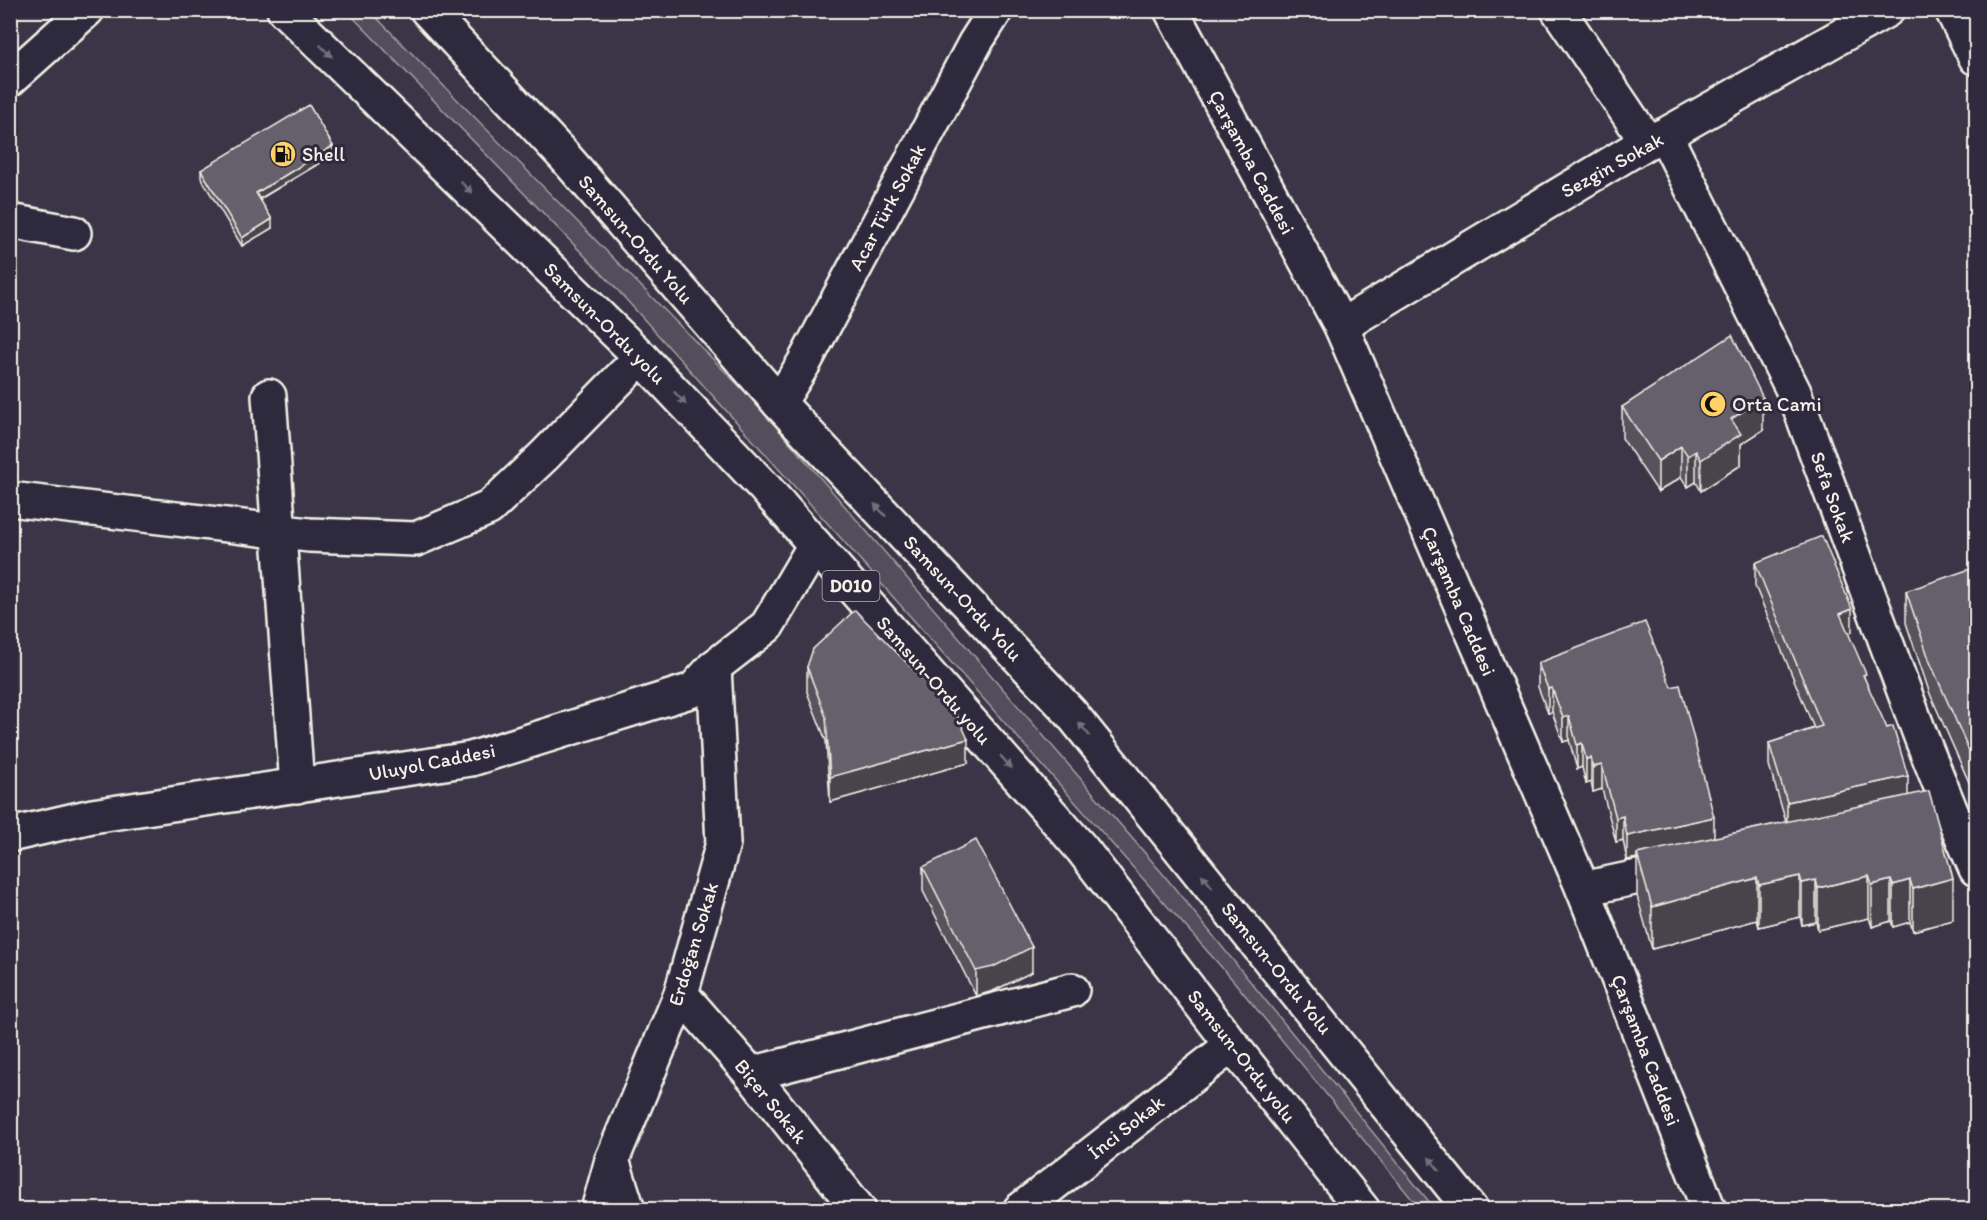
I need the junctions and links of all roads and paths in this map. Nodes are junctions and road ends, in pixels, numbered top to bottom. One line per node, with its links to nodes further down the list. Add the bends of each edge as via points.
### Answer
1 (87, 10): 10 (main road)
2 (284, 10): 15 (main road, Samsun-Ordu yolu / D010, one-way to 15)
3 (996, 10): 17 (main road, Acar Türk Sokak)
4 (1172, 10): 14 (main road, Çarşamba Caddesi)
5 (1558, 10): 11 (main road, Sefa Sokak)
6 (1887, 10): 11 (main road, Sezgin Sokak)
7 (1952, 10): 9 (main road)
8 (430, 11): 17 (main road, Samsun-Ordu Yolu, via 565,157)
9 (1977, 58)
10 (10, 79)
11 (1656, 138): 14 (main road, Sezgin Sokak); 23 (main road, Sefa Sokak, via 1794,392)
12 (10, 221): 13 (main road)
13 (74, 233)
14 (1341, 327): 27 (main road, Çarşamba Caddesi)
15 (641, 357): 19 (main road, via 489,508 416,539); 20 (main road, Samsun-Ordu yolu / D010, one-way to 20)
16 (269, 396): 19 (main road)
17 (779, 403): 38 (main road, Samsun-Ordu Yolu, one-way to 17, via 1070,712)
18 (10, 499): 19 (main road)
19 (278, 530): 22 (main road)
20 (815, 545): 21 (main road, Uluyol Caddesi, via 767,626); 30 (main road, Samsun-Ordu yolu / D010, one-way to 30, via 1082,849)
21 (714, 667): 22 (main road, Uluyol Caddesi, via 693,690 471,759); 29 (main road, Erdoğan Sokak, via 723,843)
22 (297, 786): 24 (main road, Uluyol Caddesi, via 92,816)
23 (1951, 810): 26 (main road, Sefa Sokak)
24 (10, 835)
25 (1708, 862): 27 (main road)
26 (1977, 869)
27 (1583, 889): 39 (main road, Çarşamba Caddesi)
28 (1072, 990): 31 (main road)
29 (681, 994): 31 (main road, Biçer Sokak); 32 (main road, Erdoğan Sokak)
30 (1232, 1045): 36 (main road, İnci Sokak); 37 (main road, Samsun-Ordu yolu / D010)
31 (750, 1074): 35 (main road, Biçer Sokak)
32 (612, 1160): 33 (main road, Erdoğan Sokak); 34 (main road)
33 (598, 1209)
34 (628, 1209)
35 (859, 1209)
36 (1020, 1209)
37 (1363, 1209)
38 (1471, 1209)
39 (1708, 1209)

